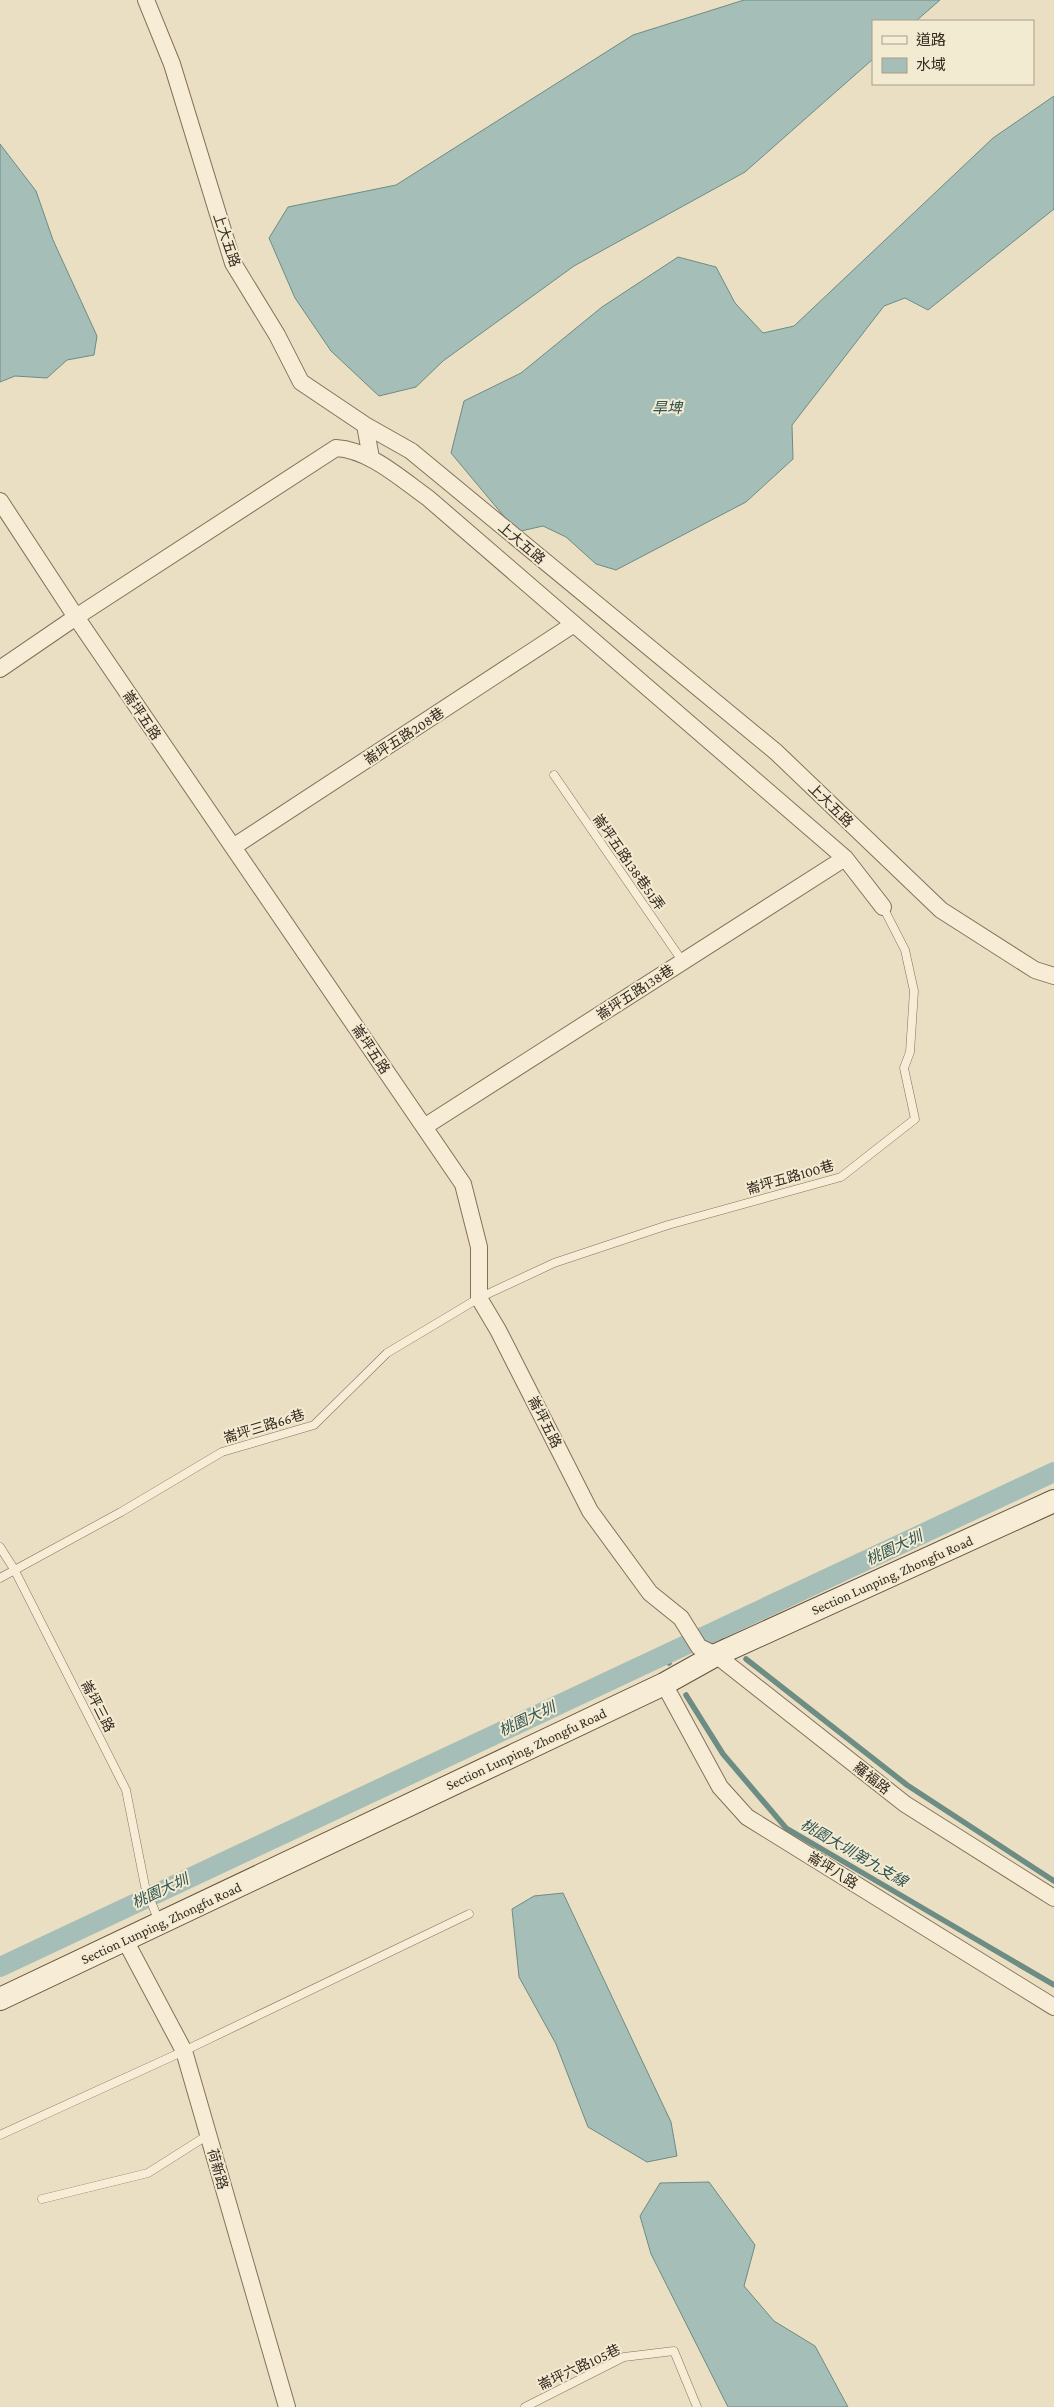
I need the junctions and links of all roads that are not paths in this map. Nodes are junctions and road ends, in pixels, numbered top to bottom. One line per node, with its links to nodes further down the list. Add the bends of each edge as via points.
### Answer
1 (146, 0): 2 (street, 上大五路, via 172,64 233,263 301,382)
2 (365, 425): 3 (street); 13 (street, 上大五路, via 411,452 776,752 941,910 1035,970)
3 (371, 458): 5 (street, via 336,448); 6 (street, via 428,498)
4 (0, 501): 5 (street, 崙坪五路)
5 (76, 617): 7 (street); 9 (street, 崙坪五路)
6 (574, 624): 9 (street, 崙坪五路208巷); 10 (street)
7 (0, 669)
8 (554, 776): 12 (lane, 崙坪五路138巷51弄)
9 (233, 847): 14 (street, 崙坪五路)
10 (845, 858): 11 (street); 12 (street, 崙坪五路138巷)
11 (883, 907): 15 (lane, 崙坪五路100巷, via 905,950 914,991 910,1052 904,1068 915,1119 841,1177 668,1225 554,1263)
12 (682, 962): 14 (street, 崙坪五路138巷)
13 (1054, 976)
14 (424, 1127): 15 (street, 崙坪五路, via 463,1184 479,1247)
15 (478, 1298): 18 (lane, 崙坪三路66巷, via 386,1353 314,1425 222,1452 121,1512); 20 (street, 崙坪五路, via 498,1330 590,1511 650,1593 681,1618)
16 (1054, 1501): 20 (street, Section Lunping, Zhongfu Road)
17 (0, 1547): 18 (lane, 崙坪三路)
18 (14, 1569): 19 (lane, 崙坪三路66巷); 24 (lane, 崙坪三路, via 126,1790 145,1886)
19 (0, 1578)
20 (707, 1651): 21 (street, Section Lunping, Zhongfu Road); 22 (street, 羅福路, via 905,1804)
21 (664, 1684): 24 (street, Section Lunping, Zhongfu Road); 27 (street, 崙坪八路, via 720,1787 748,1817)
22 (1054, 1898)
23 (469, 1914): 28 (lane)
24 (157, 1920): 25 (street, Section Lunping, Zhongfu Road)
25 (126, 1940): 26 (street, Section Lunping, Zhongfu Road); 28 (street, 荷新路)
26 (0, 1999)
27 (1054, 2007)
28 (184, 2050): 29 (lane); 30 (street, 荷新路)
29 (0, 2135)
30 (208, 2135): 31 (lane, via 148,2172); 32 (street, 荷新路)
31 (42, 2199)
32 (287, 2407)
33 (525, 2407): 34 (lane, 崙坪六路105巷, via 624,2357 674,2351)
34 (697, 2407)

